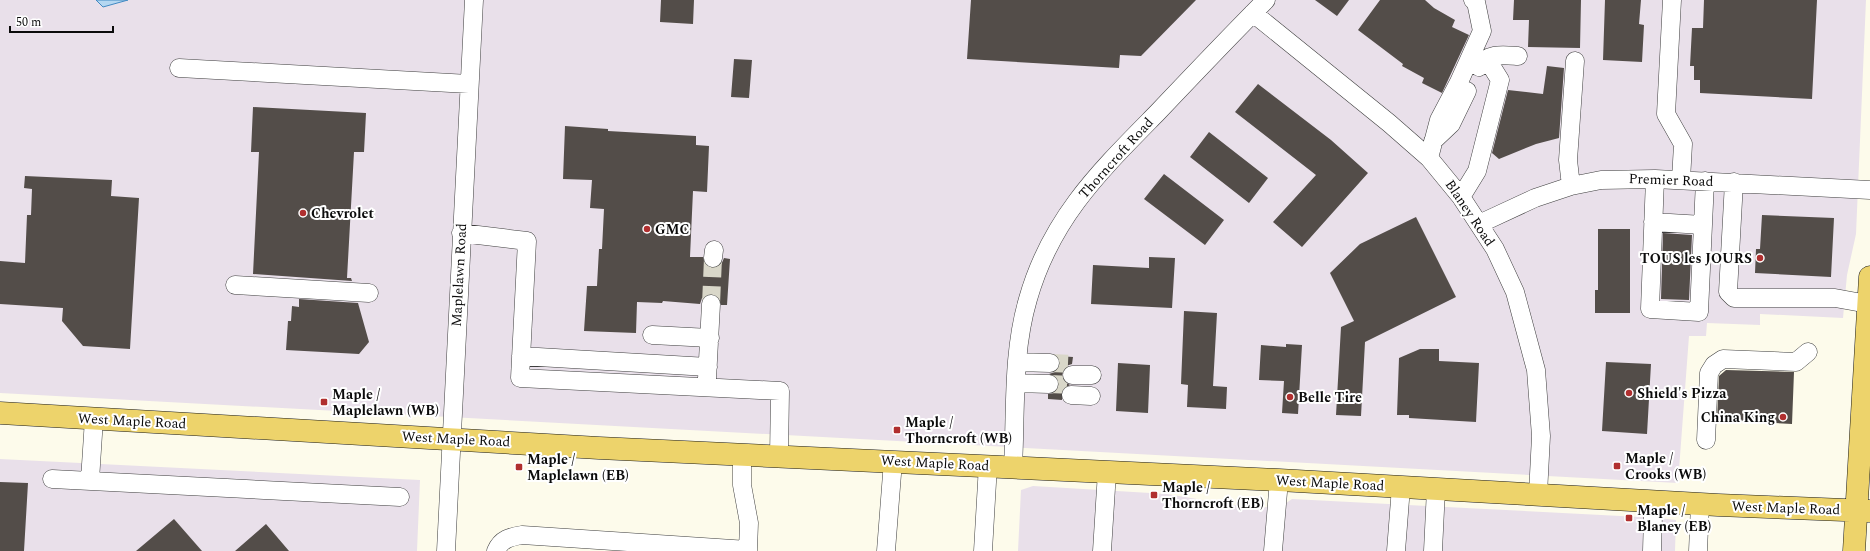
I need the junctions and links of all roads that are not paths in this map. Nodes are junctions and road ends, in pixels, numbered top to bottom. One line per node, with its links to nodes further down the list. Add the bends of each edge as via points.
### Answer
1 (474, 0): 10 (street, Maplelawn Road)
2 (1266, 0): 5 (street, Thorncroft Road)
3 (1473, 0): 11 (street, via 1476,2 1482,31 1438,120)
4 (1672, 0): 13 (street, via 1666,114 1683,144)
5 (1253, 13): 11 (street, Blaney Road, via 1389,123); 32 (street, Thorncroft Road, via 1104,166 1063,219 1033,282 1022,320)
6 (1518, 56): 7 (street, via 1496,54)
7 (1487, 59): 11 (street, via 1481,63 1451,124); 18 (street, via 1500,80 1477,171)
8 (1574, 61): 16 (street, via 1568,160)
9 (179, 68): 10 (street)
10 (469, 84): 22 (street, Maplelawn Road)
11 (1431, 149): 18 (street, Blaney Road)
12 (1655, 178): 13 (street, Premier Road); 16 (street, Premier Road, via 1601,180); 19 (street)
13 (1681, 180): 14 (street, Premier Road)
14 (1705, 181): 15 (street, Premier Road); 21 (street)
15 (1734, 182): 17 (street, Premier Road); 24 (street, via 1728,292 1734,298 1835,298)
16 (1571, 186): 20 (street, Premier Road, via 1535,198)
17 (1870, 190)
18 (1461, 196): 20 (street, Blaney Road)
19 (1653, 222): 21 (street); 21 (street, via 1650,309 1699,312)
20 (1480, 224): 52 (street, Blaney Road, via 1515,292 1536,370 1541,436)
21 (1703, 225)
22 (461, 232): 30 (street, via 527,242); 39 (street, Maplelawn Road)
23 (235, 285): 25 (street)
24 (1869, 290): 34 (main road)
25 (369, 293)
26 (711, 304): 28 (street)
27 (652, 335): 28 (street)
28 (710, 338): 31 (street)
29 (1808, 352): 40 (street, via 1796,362 1723,359 1714,365 1709,373)
30 (521, 356): 31 (street); 35 (street, via 520,378)
31 (708, 367): 35 (street)
32 (1017, 378): 32 (street, via 1049,379); 45 (street, Thorncroft Road)
33 (1072, 380): 33 (street, via 1092,380)
34 (1867, 381): 38 (main road)
35 (707, 387): 42 (street, via 780,391)
36 (0, 413): 37 (main road, West Maple Road)
37 (94, 419): 39 (main road, West Maple Road); 48 (street)
38 (1866, 419): 56 (main road)
39 (452, 439): 41 (main road, West Maple Road); 57 (street, Maplelawn Road)
40 (1706, 440)
41 (742, 454): 42 (main road, West Maple Road); 59 (street, via 742,485 749,523)
42 (779, 456): 43 (main road, West Maple Road)
43 (893, 461): 44 (main road, West Maple Road); 60 (street)
44 (988, 465): 45 (main road, West Maple Road); 61 (street)
45 (1013, 467): 46 (main road, West Maple Road)
46 (1107, 472): 49 (main road, West Maple Road); 62 (street)
47 (52, 479): 48 (street)
48 (90, 480): 53 (street)
49 (1279, 480): 50 (main road, West Maple Road); 63 (street)
50 (1401, 487): 51 (main road, West Maple Road); 64 (street)
51 (1436, 489): 52 (main road, West Maple Road); 65 (street)
52 (1538, 494): 54 (main road, West Maple Road)
53 (400, 497)
54 (1661, 502): 55 (main road, West Maple Road); 66 (street, via 1653,515)
55 (1700, 504): 56 (main road, West Maple Road); 67 (street)
56 (1863, 510): 68 (main road)
57 (446, 551)
58 (496, 551): 59 (street, via 498,545 509,537 522,536)
59 (748, 551)
60 (886, 551)
61 (983, 551)
62 (1102, 551)
63 (1273, 551)
64 (1396, 551)
65 (1433, 551)
66 (1652, 551)
67 (1698, 551)
68 (1854, 551)

